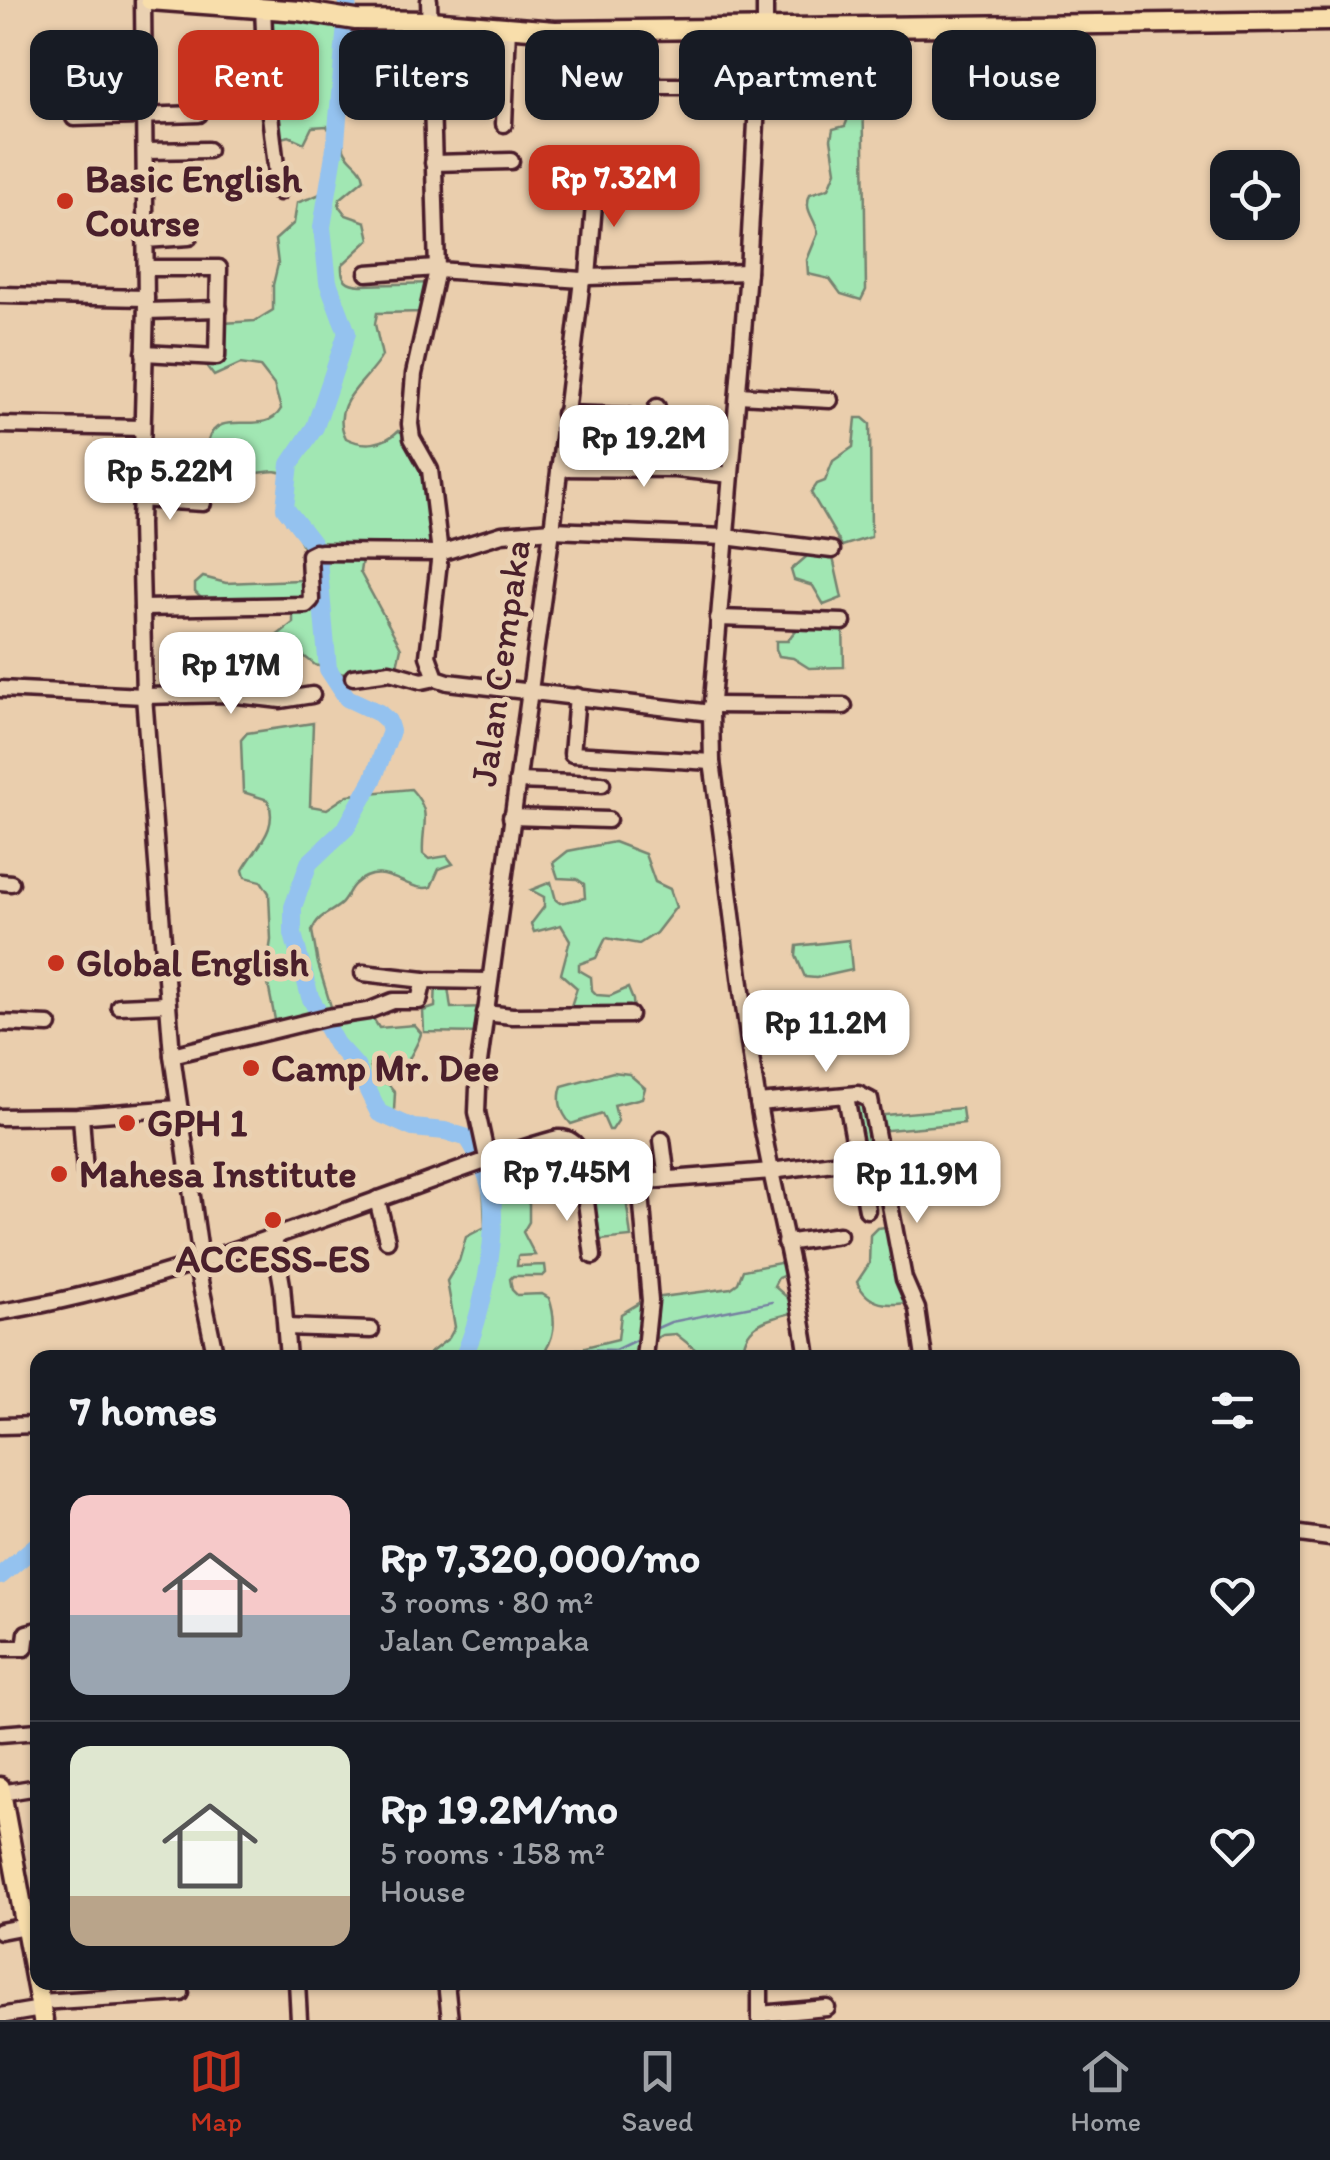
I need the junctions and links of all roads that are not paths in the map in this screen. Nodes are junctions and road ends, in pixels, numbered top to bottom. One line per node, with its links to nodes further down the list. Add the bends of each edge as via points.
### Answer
1 (147, 0): 4 (main road); 10 (street)
2 (429, 0): 6 (street)
3 (764, 0): 9 (street)
4 (209, 2): 5 (main road)
5 (263, 8): 6 (main road); 20 (street)
6 (430, 21): 8 (main road); 18 (street)
7 (1330, 21): 9 (main road)
8 (508, 28): 11 (main road); 14 (street)
9 (763, 29): 12 (main road); 25 (street)
10 (146, 30)
11 (571, 30)
12 (659, 31)
13 (144, 120): 16 (street)
14 (504, 124)
15 (208, 150): 16 (street)
16 (145, 151): 22 (street)
17 (511, 161): 18 (street)
18 (433, 163): 24 (street)
19 (596, 180): 27 (street, Jalan Cempaka)
20 (279, 192)
21 (189, 237): 22 (street)
22 (146, 240): 23 (street)
23 (146, 268): 29 (street); 30 (street, via 218,268)
24 (436, 269): 26 (street); 27 (street); 49 (street, via 410,424 430,470)
25 (748, 272): 27 (street); 32 (street)
26 (367, 274)
27 (585, 278): 35 (street, Jalan Cempaka)
28 (0, 294): 29 (street)
29 (146, 305): 30 (street); 31 (street)
30 (219, 309): 31 (street, via 218,357)
31 (144, 353): 38 (street)
32 (738, 395): 33 (street); 39 (street)
33 (830, 400)
34 (657, 406): 39 (street, via 657,417 673,424)
35 (564, 414): 36 (street); 40 (street, Jalan Cempaka)
36 (628, 416)
37 (0, 425): 38 (street)
38 (142, 428): 42 (street)
39 (735, 432): 41 (street)
40 (559, 468): 41 (street); 46 (street, Jalan Cempaka)
41 (731, 475): 47 (street)
42 (140, 480): 43 (street); 44 (street)
43 (110, 481)
44 (140, 500): 45 (street); 50 (street)
45 (203, 503)
46 (552, 530): 47 (street); 49 (street, via 502,534); 56 (street, Jalan Cempaka)
47 (725, 537): 48 (street); 51 (street)
48 (832, 550)
49 (440, 552): 50 (street, via 309,555 312,593 306,605); 54 (street, via 428,656)
50 (142, 608): 58 (street)
51 (718, 618): 52 (street); 61 (street)
52 (844, 622)
53 (352, 677): 54 (street, via 390,672)
54 (442, 680): 56 (street)
55 (0, 689): 58 (street)
56 (530, 690): 59 (street); 63 (street, Jalan Cempaka)
57 (312, 695): 58 (street)
58 (144, 696): 70 (street)
59 (577, 696): 61 (street); 62 (street, via 572,754)
60 (844, 706): 61 (street)
61 (711, 709): 62 (street)
62 (712, 762): 78 (street)
63 (516, 781): 64 (street); 65 (street, Jalan Cempaka)
64 (602, 784)
65 (511, 817): 66 (street); 69 (street, Jalan Cempaka)
66 (608, 820)
67 (363, 973): 68 (street)
68 (424, 980): 69 (street); 76 (street, via 422,1000 392,1001)
69 (490, 980): 72 (street, Jalan Cempaka)
70 (168, 1004): 71 (street); 76 (street)
71 (119, 1006)
72 (486, 1013): 73 (street); 85 (street, Jalan Cempaka, via 476,1094)
73 (630, 1015)
74 (0, 1022): 75 (street)
75 (49, 1025)
76 (172, 1055): 79 (street)
77 (846, 1096): 78 (street); 83 (street, via 864,1094 870,1101); 84 (street)
78 (758, 1103): 86 (street)
79 (178, 1108): 80 (street); 98 (street)
80 (82, 1116): 81 (street); 87 (street)
81 (0, 1117)
82 (662, 1140): 88 (street)
83 (880, 1156): 84 (street); 106 (street)
84 (858, 1159): 86 (street); 92 (street)
85 (480, 1160): 90 (street, via 568,1138 580,1152); 91 (street)
86 (771, 1170): 88 (street); 96 (street)
87 (84, 1173)
88 (667, 1179): 89 (street)
89 (640, 1181): 90 (street); 102 (street, via 650,1300)
90 (584, 1186): 97 (street)
91 (378, 1199): 93 (street); 95 (street)
92 (868, 1210)
93 (273, 1234): 98 (street); 100 (street)
94 (838, 1234): 96 (street)
95 (387, 1240)
96 (785, 1243): 105 (street)
97 (593, 1256)
98 (201, 1260): 99 (street, via 58,1303); 103 (street)
99 (0, 1312)
100 (286, 1328): 101 (street); 104 (street)
101 (371, 1330)
102 (644, 1343)
103 (214, 1350)
104 (287, 1350)
105 (807, 1350)
106 (923, 1350)
107 (30, 1425): 108 (street)
108 (0, 1426)
109 (1300, 1534): 110 (street)
110 (1330, 1538)
111 (30, 1632): 112 (street, via 25,1648)
112 (0, 1648)
113 (30, 1732): 114 (street)
114 (0, 1734)
115 (30, 1788): 116 (street)
116 (1, 1790): 117 (main road)
117 (26, 1926): 118 (street); 119 (main road)
118 (0, 1930)
119 (30, 1948)
120 (297, 1990): 129 (street)
121 (447, 1990): 130 (street)
122 (760, 1990): 128 (street)
123 (180, 1993): 125 (street)
124 (827, 2008): 126 (street)
125 (41, 2010): 127 (street)
126 (811, 2015): 128 (street)
127 (0, 2016)
128 (760, 2017)
129 (299, 2020)
130 (450, 2020)

